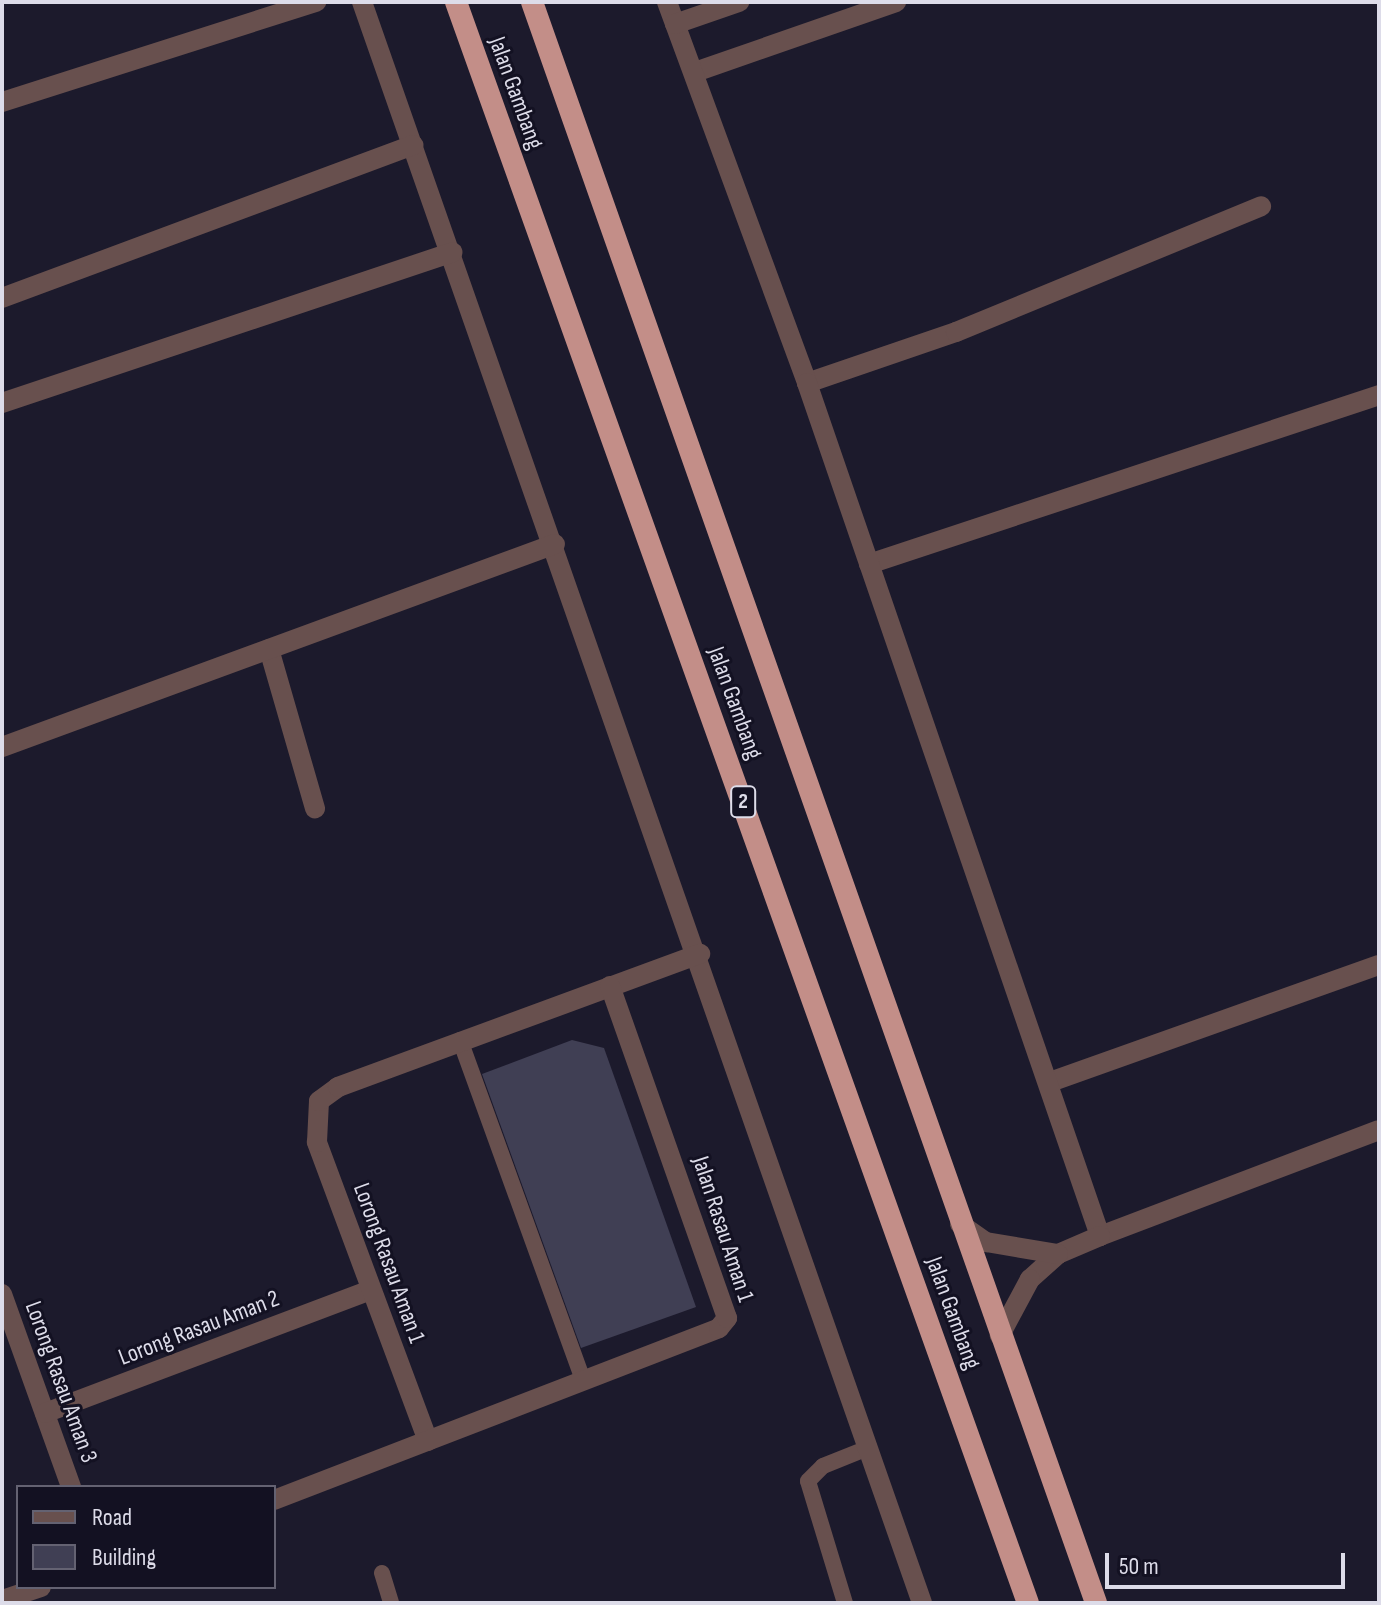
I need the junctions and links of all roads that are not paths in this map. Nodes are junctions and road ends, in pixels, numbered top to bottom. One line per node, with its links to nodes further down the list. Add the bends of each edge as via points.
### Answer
1 (316, 2): 10 (street)
2 (362, 2): 11 (street)
3 (456, 2): 47 (highway, Jalan Gambang / 2)
4 (532, 2): 29 (highway, Jalan Gambang)
5 (667, 2): 8 (street)
6 (739, 2): 8 (street)
7 (896, 2): 9 (street)
8 (675, 24): 9 (street)
9 (695, 72): 15 (street)
10 (2, 102)
11 (414, 145): 13 (street); 14 (street)
12 (1261, 206): 15 (street, via 956,332)
13 (452, 252): 17 (street); 18 (street)
14 (2, 298)
15 (807, 383): 19 (street)
16 (1379, 395): 19 (street)
17 (2, 403)
18 (555, 544): 20 (street); 23 (street)
19 (869, 564): 27 (street)
20 (269, 649): 21 (street); 22 (street)
21 (2, 747)
22 (315, 808)
23 (700, 954): 25 (street); 38 (street)
24 (1379, 965): 27 (street)
25 (610, 986): 26 (street); 35 (street, Jalan Rasau Aman 1, via 727,1318 719,1328)
26 (460, 1040): 32 (street, Lorong Rasau Aman 1, via 338,1087 319,1101 317,1142); 35 (lane)
27 (1050, 1082): 30 (street)
28 (1379, 1130): 30 (street)
29 (960, 1224): 31 (street, via 986,1242); 34 (highway, Jalan Gambang)
30 (1100, 1236): 31 (street)
31 (1058, 1254): 34 (street, via 1030,1279)
32 (370, 1290): 36 (street, Lorong Rasau Aman 2); 37 (street, Lorong Rasau Aman 1)
33 (2, 1294): 36 (street, Lorong Rasau Aman 3)
34 (1000, 1335): 48 (highway, Jalan Gambang)
35 (583, 1379): 37 (street, Jalan Rasau Aman 1)
36 (45, 1413): 39 (street, Lorong Rasau Aman 3)
37 (428, 1441): 40 (street, Jalan Rasau Aman 1)
38 (868, 1448): 45 (lane, via 823,1466 808,1481); 46 (street)
39 (70, 1485)
40 (276, 1499)
41 (382, 1573): 44 (lane)
42 (35, 1589): 43 (street)
43 (2, 1600)
44 (391, 1603)
45 (845, 1603)
46 (922, 1603)
47 (1028, 1603)
48 (1096, 1603)

